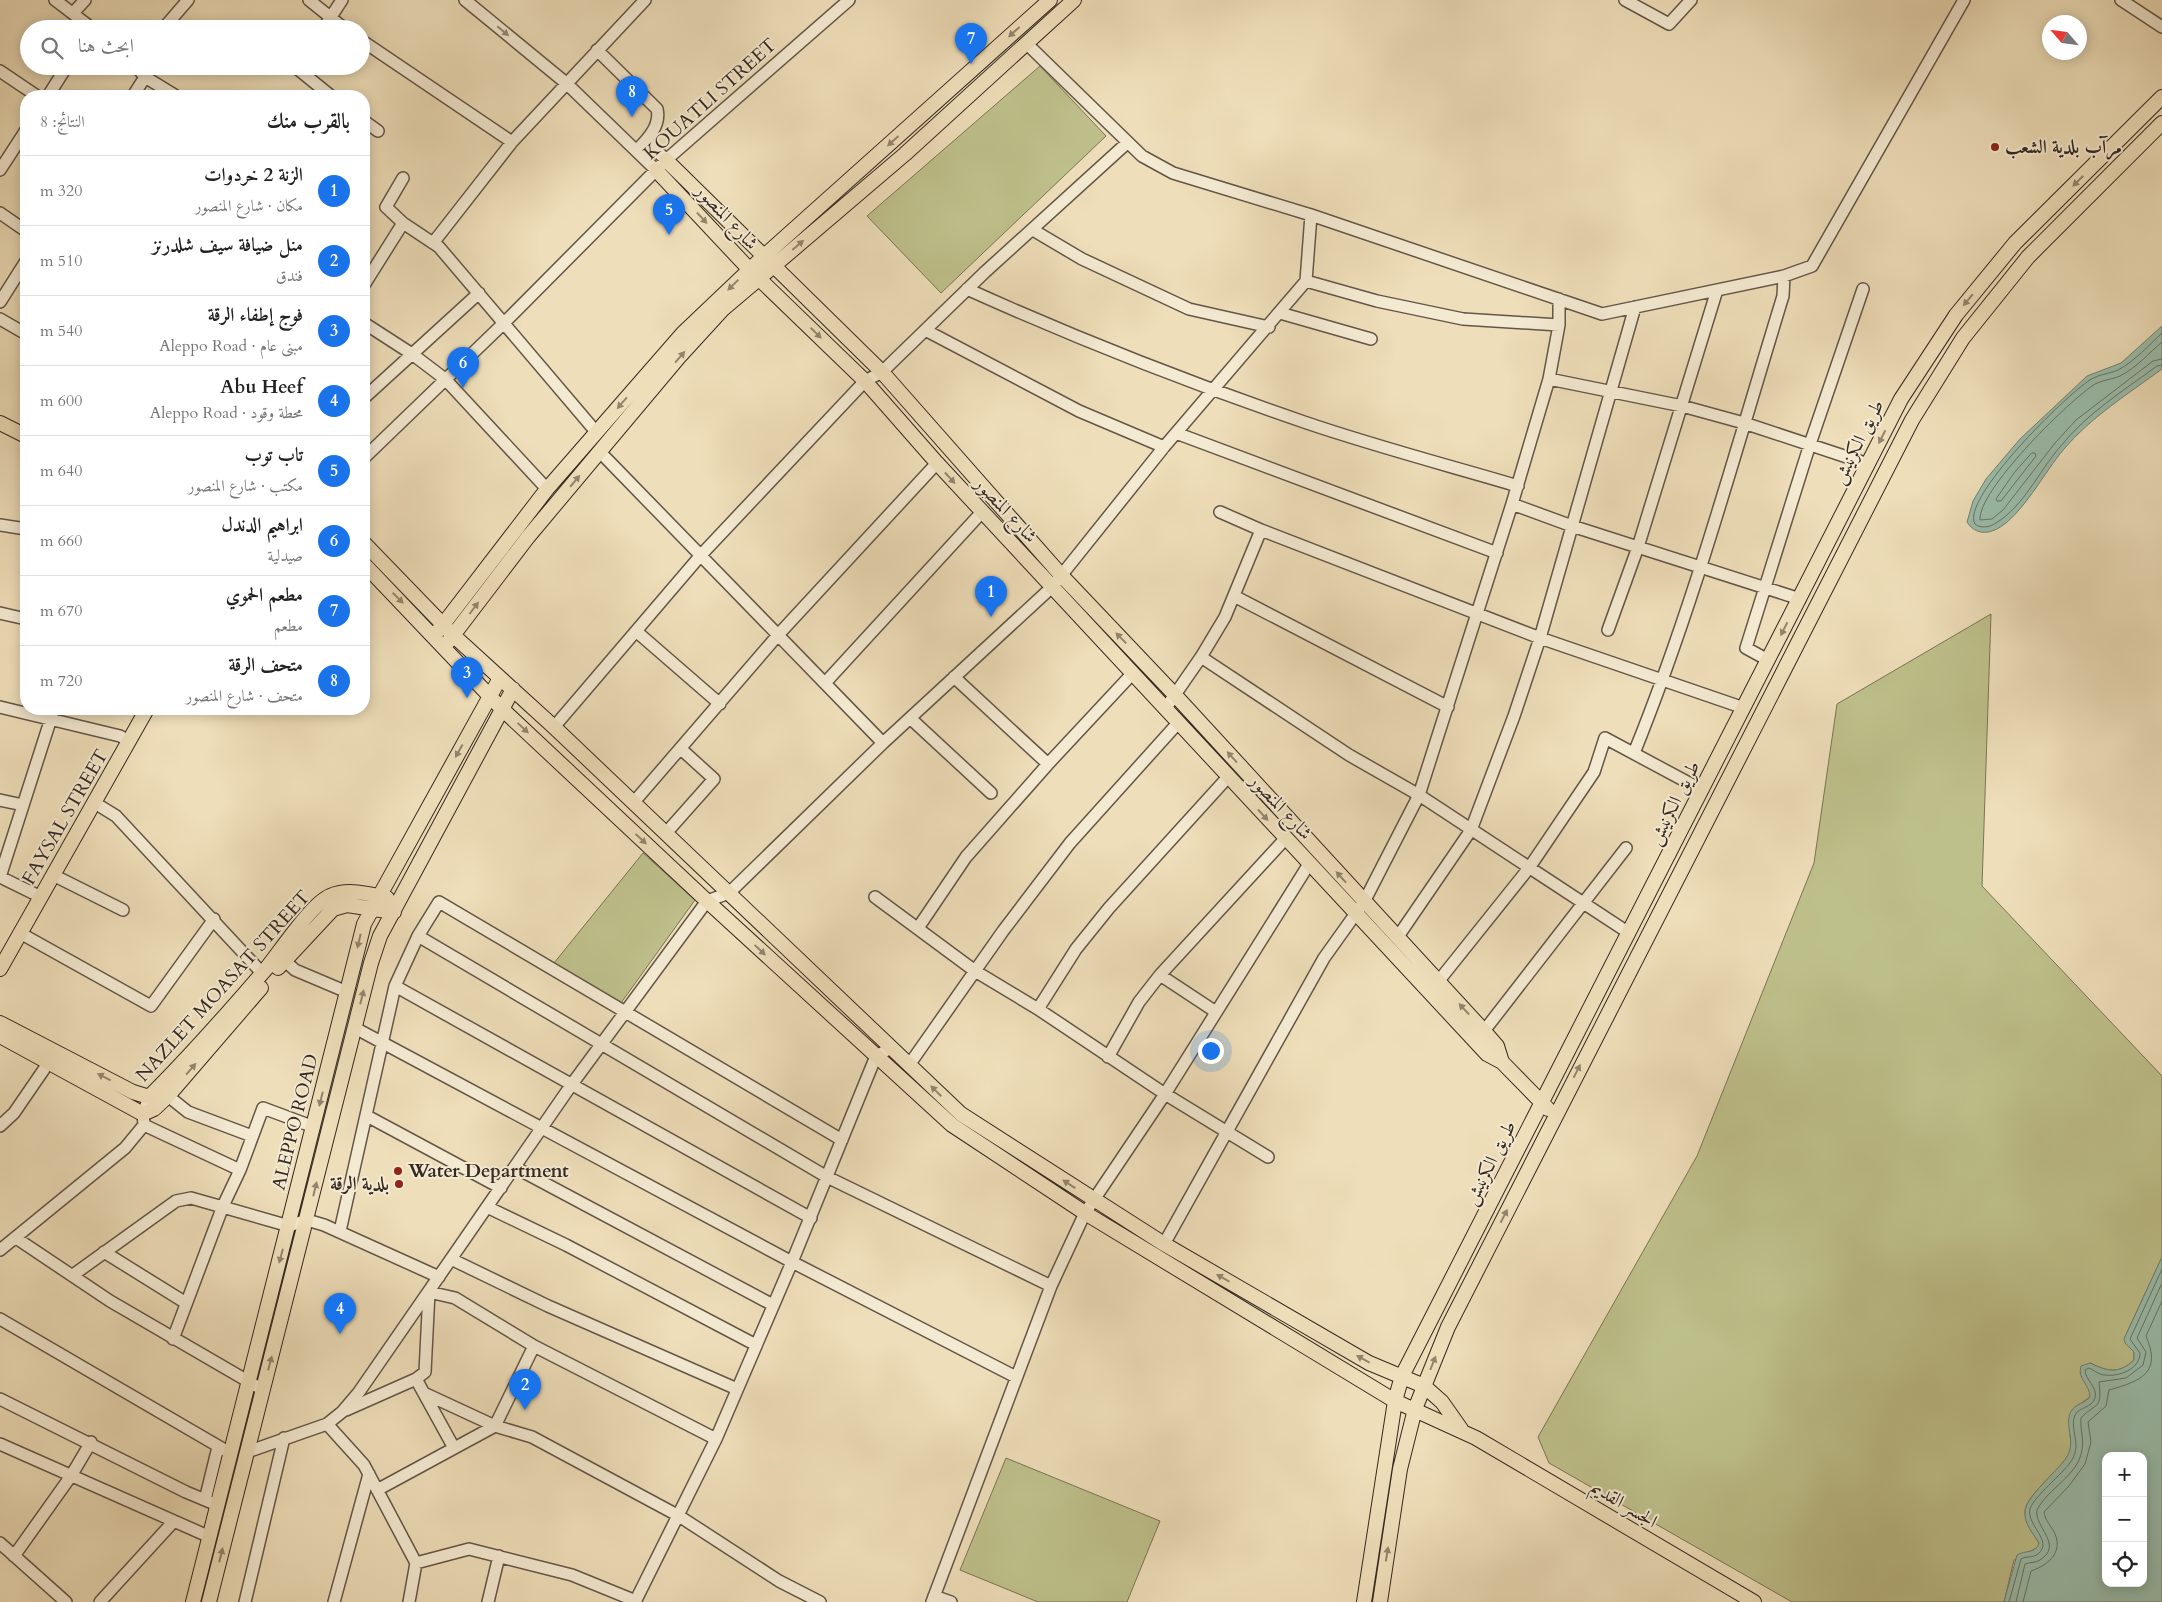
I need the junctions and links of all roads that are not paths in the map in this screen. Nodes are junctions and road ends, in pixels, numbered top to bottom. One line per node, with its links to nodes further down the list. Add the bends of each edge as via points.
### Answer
1 (55, 0): 15 (street)
2 (85, 0): 15 (street)
3 (188, 0): 18 (street)
4 (309, 0): 16 (street)
5 (342, 0): 16 (street)
6 (466, 0): 29 (street, شارع المنصور, one-way to 29)
7 (645, 0): 23 (street)
8 (849, 0): 44 (street, KOUATLI STREET)
9 (1050, 0): 53 (main road, one-way to 53)
10 (1074, 0): 21 (main road)
11 (1626, 0): 12 (street, via 1669,24)
12 (1691, 0)
13 (1963, 0): 58 (street, via 1812,266)
14 (2121, 0): 20 (street)
15 (72, 13): 17 (street)
16 (331, 18): 19 (street)
17 (81, 20)
18 (171, 20)
19 (334, 20)
20 (2162, 27)
21 (1026, 43): 42 (street); 54 (main road, one-way to 21, via 905,154)
22 (370, 46): 41 (street)
23 (597, 50): 29 (street); 40 (street, via 656,105 657,122)
24 (0, 71): 30 (street)
25 (61, 75): 31 (street)
26 (144, 75): 32 (street)
27 (151, 75): 33 (street)
28 (305, 75): 34 (street)
29 (566, 83): 41 (street); 43 (street, شارع المنصور)
30 (28, 90)
31 (52, 90)
32 (136, 90)
33 (169, 90)
34 (320, 90)
35 (2162, 97): 95 (main road, طريق الكرنيش, one-way to 95, via 2015,243 1956,315 1901,399)
36 (2162, 124): 214 (main road, طريق الكرنيش, one-way to 36, via 1912,420 1963,338 2028,257)
37 (370, 126): 38 (street)
38 (378, 132)
39 (20, 139): 45 (street)
40 (647, 140): 43 (street); 44 (street, شارع المنصور)
41 (512, 142): 52 (street)
42 (1127, 143): 48 (street, via 1142,156 1173,172); 51 (street)
43 (637, 150): 44 (street, شارع المنصور)
44 (661, 165): 53 (main road, شارع المنصور); 56 (main road, شارع المنصور, one-way to 56); 69 (street, KOUATLI STREET)
45 (0, 170)
46 (403, 178): 49 (street, via 386,207)
47 (0, 213): 50 (street)
48 (1311, 215): 59 (street); 64 (street)
49 (404, 223): 52 (street); 57 (street)
50 (20, 227)
51 (1033, 230): 60 (street); 71 (street, via 1082,259 1189,309)
52 (433, 243): 63 (street)
53 (763, 257): 54 (main road, شارع المنصور); 56 (main road)
54 (773, 267): 56 (main road); 77 (main road, شارع المنصور)
55 (20, 270): 65 (street)
56 (754, 274): 80 (main road, شارع المنصور, one-way to 80); 88 (main road, one-way to 88, via 683,333); 93 (main road, one-way to 56)
57 (370, 276)
58 (1784, 276): 62 (street); 86 (street, via 1783,296)
59 (1306, 281): 67 (street); 70 (street, via 1377,302 1463,319)
60 (967, 289): 74 (street); 81 (street, via 1068,334)
61 (1863, 289): 90 (street)
62 (1717, 290): 66 (street); 84 (street)
63 (479, 293): 69 (street); 76 (street)
64 (1559, 299): 66 (street, via 1602,314); 70 (street)
65 (0, 302)
66 (1635, 307): 82 (street)
67 (1280, 313): 71 (street); 75 (street)
68 (0, 319): 73 (street)
69 (504, 322): 78 (street, KOUATLI STREET); 88 (street)
70 (1559, 325): 79 (street)
71 (1268, 326): 81 (street)
72 (370, 327): 76 (street)
73 (20, 331)
74 (927, 331): 77 (street); 91 (street, via 1079,411)
75 (1372, 339)
76 (412, 354): 78 (street); 83 (street)
77 (882, 372): 80 (street); 111 (main road, شارع المنصور)
78 (444, 379): 92 (street, KOUATLI STREET); 97 (street)
79 (1550, 379): 82 (street); 96 (street)
80 (865, 381): 94 (main road, شارع المنصور); 108 (street)
81 (1213, 390): 89 (street); 96 (street, via 1306,423)
82 (1610, 391): 84 (street); 102 (street)
83 (370, 392)
84 (1682, 406): 86 (street); 105 (street)
85 (0, 423): 87 (main road)
86 (1744, 423): 90 (street); 109 (street)
87 (20, 433)
88 (597, 433): 97 (main road)
89 (1176, 433): 91 (street); 107 (street)
90 (1810, 444): 95 (street); 113 (street)
91 (1164, 447): 111 (street)
92 (370, 452)
93 (600, 452): 108 (street); 122 (main road, one-way to 93, via 528,538)
94 (937, 463): 99 (main road, شارع المنصور, one-way to 99); 123 (street)
95 (1868, 464): 115 (main road, طريق الكرنيش)
96 (1518, 486): 98 (street)
97 (547, 489): 119 (main road)
98 (1512, 504): 102 (street); 107 (street)
99 (982, 512): 112 (main road, شارع المنصور); 133 (street)
100 (1220, 512): 104 (street)
101 (0, 525): 103 (street)
102 (1572, 526): 105 (street); 125 (street)
103 (20, 528)
104 (1261, 530): 114 (street); 117 (street)
105 (1638, 547): 109 (street); 120 (street)
106 (370, 549): 119 (main road)
107 (1497, 553): 117 (street)
108 (701, 556): 121 (street); 123 (street)
109 (1700, 567): 113 (street); 132 (street)
110 (370, 570): 124 (main road, الجسر القديم, one-way to 124)
111 (1061, 575): 112 (street); 135 (main road, شارع المنصور, one-way to 111)
112 (1052, 587): 129 (main road, شارع المنصور); 131 (street)
113 (1764, 587): 115 (street); 128 (street, via 1746,648)
114 (1234, 596): 127 (street); 138 (street)
115 (1800, 598): 128 (main road, طريق الكرنيش, one-way to 128)
116 (0, 613): 118 (street)
117 (1478, 614): 125 (street); 138 (street)
118 (20, 618)
119 (443, 624): 122 (main road); 124 (main road)
120 (1608, 630)
121 (636, 632): 137 (street); 149 (street)
122 (454, 635): 126 (main road); 130 (main road)
123 (778, 635): 133 (street); 137 (street)
124 (435, 636): 126 (main road, الجسر القديم)
125 (1540, 638): 132 (street); 163 (street)
126 (445, 647): 136 (main road, الجسر القديم)
127 (1201, 657): 135 (street); 158 (street, via 1349,755)
128 (1768, 660): 141 (main road, طريق الكرنيش)
129 (1132, 674): 142 (main road, شارع المنصور); 154 (street)
130 (500, 678): 134 (main road); 136 (main road, ALEPPO ROAD)
131 (954, 678): 147 (street); 154 (street)
132 (1664, 680): 141 (street); 153 (street)
133 (825, 683): 151 (street)
134 (512, 689): 140 (main road, ALEPPO ROAD); 149 (main road)
135 (1175, 694): 142 (street); 175 (main road, شارع المنصور, one-way to 135)
136 (489, 695): 140 (main road, الجسر القديم); 174 (main road, ALEPPO ROAD, one-way to 174)
137 (720, 704): 152 (street)
138 (1448, 707): 158 (street)
139 (0, 708): 143 (street)
140 (502, 708): 173 (main road, الجسر القديم, one-way to 173); 177 (main road, ALEPPO ROAD)
141 (1744, 708): 156 (main road, طريق الكرنيش)
142 (1165, 709): 148 (main road, شارع المنصور)
143 (20, 710)
144 (52, 715): 162 (street)
145 (55, 715): 150 (street)
146 (144, 715): 150 (main road, FAYSAL STREET)
147 (910, 718): 151 (street); 157 (street)
148 (1178, 723): 155 (main road, شارع المنصور); 188 (street, via 1070,843)
149 (554, 727): 160 (main road)
150 (129, 741): 161 (main road, FAYSAL STREET)
151 (883, 743): 170 (street)
152 (681, 749): 160 (street); 164 (street, via 714,779)
153 (1634, 753): 156 (street); 168 (street, via 1605,738 1594,772)
154 (1048, 764): 181 (street, via 966,857)
155 (1228, 777): 165 (main road, شارع المنصور, one-way to 165); 194 (street, via 1109,908 1076,949)
156 (1702, 790): 182 (main road, طريق الكرنيش)
157 (991, 793)
158 (1419, 795): 163 (street); 175 (street)
159 (0, 800): 162 (street)
160 (634, 802): 164 (main road)
161 (95, 803): 169 (main road, FAYSAL STREET); 180 (street, via 116,816)
162 (23, 805): 171 (street, via 0,877)
163 (1472, 830): 168 (street); 185 (street)
164 (666, 833): 170 (main road)
165 (1285, 839): 167 (main road, شارع المنصور); 190 (street)
166 (1626, 848): 176 (street)
167 (1309, 864): 179 (main road, شارع المنصور); 196 (street)
168 (1529, 868): 176 (street); 192 (street)
169 (54, 875): 171 (main road, FAYSAL STREET); 178 (street)
170 (729, 893): 173 (street); 203 (main road)
171 (41, 897): 183 (main road, FAYSAL STREET)
172 (876, 897): 181 (street)
173 (707, 901): 195 (street); 204 (main road, الجسر القديم, one-way to 204)
174 (375, 902): 177 (main road, NAZLET MOASAT STREET); 186 (main road, NAZLET MOASAT STREET, via 333,909); 189 (main road, NAZLET MOASAT STREET, via 355,892 330,896 317,906); 193 (main road, ALEPPO ROAD, one-way to 193, via 361,934)
175 (1364, 902): 179 (street); 185 (main road, شارع المنصور)
176 (1583, 904): 182 (street); 199 (street)
177 (397, 906): 198 (main road, ALEPPO ROAD, one-way to 177, via 380,936)
178 (123, 910)
179 (1355, 914): 192 (main road, شارع المنصور); 220 (street, via 1324,958)
180 (214, 919): 183 (street, via 151,1006); 189 (street)
181 (918, 928): 188 (street)
182 (1629, 933): 213 (main road, طريق الكرنيش)
183 (20, 934): 187 (main road, FAYSAL STREET)
184 (418, 936): 191 (street); 195 (street, via 438,902); 202 (street)
185 (1397, 938): 192 (main road, شارع المنصور)
186 (284, 961): 193 (street, via 295,970); 211 (main road, NAZLET MOASAT STREET, one-way to 186)
187 (0, 969)
188 (975, 971): 194 (street); 208 (street)
189 (262, 973): 212 (main road, NAZLET MOASAT STREET)
190 (1160, 975): 196 (street); 205 (street, via 1139,1002)
191 (395, 986): 201 (street); 209 (street)
192 (1434, 988): 199 (main road, شارع المنصور, one-way to 192); 207 (main road, شارع المنصور, via 1487,1054)
193 (347, 992): 218 (main road, ALEPPO ROAD, one-way to 218)
194 (1038, 1009): 205 (street)
195 (625, 1012): 202 (street); 222 (street)
196 (1216, 1012): 210 (street)
197 (0, 1023): 212 (main road, one-way to 197, via 133,1092)
198 (355, 1028): 201 (street); 235 (main road, ALEPPO ROAD, one-way to 198)
199 (1484, 1030): 207 (main road, شارع المنصور, via 1497,1046)
200 (0, 1036): 206 (main road)
201 (382, 1043): 215 (street); 219 (street)
202 (601, 1045): 209 (street); 226 (street)
203 (891, 1048): 204 (street); 208 (main road)
204 (876, 1056): 222 (street); 233 (main road, الجسر القديم, via 952,1125)
205 (1108, 1057): 210 (street)
206 (49, 1062): 216 (main road); 217 (street, via 14,1113)
207 (1502, 1062): 213 (main road, شارع المنصور)
208 (909, 1065): 230 (main road, one-way to 208, via 961,1114)
209 (572, 1084): 219 (street); 234 (street)
210 (1165, 1094): 220 (street); 230 (street)
211 (168, 1096): 216 (main road, NAZLET MOASAT STREET); 221 (street, via 188,1112)
212 (149, 1097): 216 (street, NAZLET MOASAT STREET)
213 (1542, 1104): 214 (main road, شارع المنصور); 227 (main road, طريق الكرنيش)
214 (1555, 1114): 229 (main road, طريق الكرنيش)
215 (368, 1116): 228 (street); 237 (street)
216 (144, 1120): 225 (street); 238 (street, NAZLET MOASAT STREET, via 125,1148)
217 (0, 1126)
218 (314, 1127): 221 (street, via 263,1108); 236 (main road, ALEPPO ROAD)
219 (544, 1128): 224 (street); 243 (street)
220 (1227, 1132): 223 (street); 239 (street)
221 (252, 1136): 225 (street)
222 (842, 1140): 226 (street)
223 (1268, 1157)
224 (516, 1168): 228 (street); 249 (street)
225 (240, 1170): 231 (street)
226 (827, 1177): 234 (street); 246 (street)
227 (1502, 1180): 229 (main road); 254 (main road, طريق الكرنيش)
228 (501, 1188): 232 (street)
229 (1517, 1191): 258 (main road, طريق الكرنيش, one-way to 229, via 1448,1327)
230 (1092, 1200): 233 (street); 239 (main road)
231 (223, 1206): 236 (street); 241 (street, via 191,1198 176,1201); 248 (street)
232 (487, 1207): 242 (street); 252 (street)
233 (1085, 1213): 246 (street); 263 (main road, الجسر القديم)
234 (810, 1218): 243 (street)
235 (307, 1220): 236 (street); 237 (street); 260 (main road, ALEPPO ROAD, one-way to 235)
236 (289, 1226): 257 (main road, ALEPPO ROAD, one-way to 257)
237 (340, 1230): 245 (street)
238 (16, 1238): 240 (street, NAZLET MOASAT STREET); 244 (street)
239 (1164, 1244): 254 (main road, one-way to 239, via 1369,1363)
240 (0, 1250)
241 (104, 1252): 244 (street); 248 (street)
242 (451, 1259): 245 (street); 259 (street, via 548,1306)
243 (792, 1262): 249 (street); 255 (street)
244 (73, 1275): 251 (street)
245 (439, 1277): 247 (street)
246 (1051, 1286): 255 (street)
247 (429, 1292): 253 (street, via 455,1298); 256 (street, via 425,1372); 265 (street)
248 (186, 1303): 251 (street)
249 (773, 1305): 252 (street)
250 (1, 1323): 274 (street)
251 (173, 1339): 257 (street)
252 (756, 1345): 259 (street)
253 (534, 1346): 267 (street); 270 (street)
254 (1402, 1376): 258 (main road); 263 (main road, طريق الكرنيش)
255 (1016, 1377): 287 (street)
256 (416, 1379): 261 (street); 265 (street)
257 (248, 1384): 260 (street); 274 (main road, ALEPPO ROAD)
258 (1424, 1386): 264 (main road, طريق الكرنيش); 268 (main road, via 1442,1402)
259 (737, 1389): 270 (street)
260 (263, 1390): 275 (main road, ALEPPO ROAD)
261 (426, 1394): 267 (street); 273 (street)
262 (0, 1399): 271 (street)
263 (1395, 1400): 264 (main road, الجسر القديم); 299 (main road, طريق الكرنيش)
264 (1415, 1409): 268 (main road, الجسر القديم); 300 (main road, طريق الكرنيش, one-way to 264, via 1400,1469)
265 (342, 1412): 266 (street)
266 (327, 1424): 269 (street); 276 (street, via 353,1450)
267 (495, 1426): 273 (street); 280 (street, via 532,1437)
268 (1462, 1430): 301 (main road, الجسر القديم)
269 (284, 1438): 275 (street); 293 (street)
270 (716, 1439): 280 (street)
271 (91, 1442): 277 (street); 279 (street)
272 (2, 1448): 277 (street)
273 (454, 1448): 278 (street)
274 (224, 1450): 279 (main road, ALEPPO ROAD)
275 (247, 1452): 292 (main road, ALEPPO ROAD, one-way to 275)
276 (369, 1474): 278 (street); 294 (street)
277 (71, 1476): 281 (street); 284 (street)
278 (377, 1490): 286 (street)
279 (211, 1502): 282 (main road, ALEPPO ROAD)
280 (679, 1516): 288 (street); 297 (street, via 780,1581)
281 (174, 1521): 282 (street); 290 (street)
282 (210, 1537): 291 (main road, ALEPPO ROAD)
283 (0, 1543): 284 (street)
284 (14, 1556): 289 (street)
285 (499, 1556): 286 (street, via 469,1549); 288 (street, via 572,1574); 296 (street)
286 (416, 1563): 295 (street)
287 (933, 1599): 298 (street)
288 (635, 1601)
289 (66, 1602)
290 (100, 1602)
291 (193, 1602)
292 (209, 1602)
293 (245, 1602)
294 (334, 1602)
295 (409, 1602)
296 (488, 1602)
297 (820, 1602)
298 (951, 1602)
299 (1364, 1602)
300 (1380, 1602)
301 (1754, 1602)

